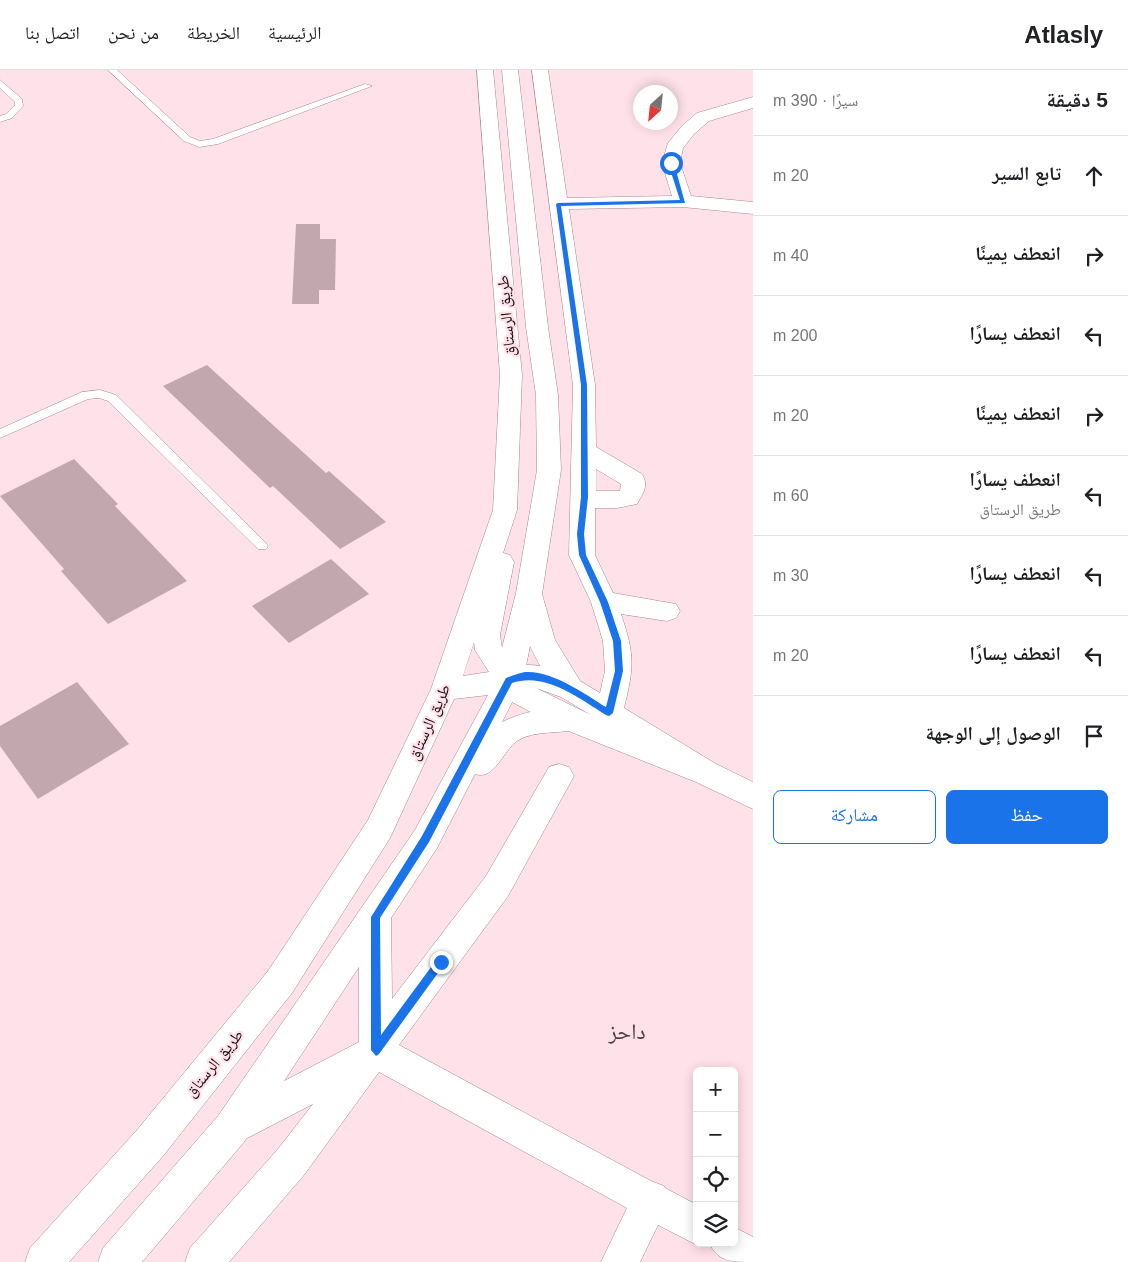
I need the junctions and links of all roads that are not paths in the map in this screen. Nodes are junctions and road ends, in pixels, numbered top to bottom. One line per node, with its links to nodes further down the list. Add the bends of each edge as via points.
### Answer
1 (112, 70): 6 (lane, via 187,139 199,144 215,142)
2 (485, 70): 15 (main road, طريق الرستاق, via 511,375)
3 (510, 70): 17 (main road, طريق الرستاق, via 547,395 549,470)
4 (540, 70): 10 (main road)
5 (0, 83): 8 (lane, via 19,101 19,106 9,116)
6 (368, 86)
7 (753, 102): 9 (main road, via 703,117 674,147 671,163)
8 (0, 119)
9 (683, 201): 10 (main road); 11 (main road)
10 (558, 204): 13 (main road, via 584,385)
11 (753, 208)
12 (0, 434): 16 (lane, via 86,395 100,394 112,398)
13 (584, 451): 14 (main road); 14 (main road, via 633,480 633,490 628,498 612,501)
14 (584, 497): 18 (main road, via 582,555)
15 (505, 510): 20 (main road, via 504,548 488,635 489,650); 21 (main road, طريق الرستاق)
16 (262, 546)
17 (529, 593): 20 (main road, طريق الرستاق); 22 (main road, via 541,640)
18 (604, 602): 19 (main road); 23 (main road, via 617,641 619,671)
19 (667, 611)
20 (509, 680): 21 (main road); 22 (main road, via 525,676 544,678); 24 (main road, via 522,694); 28 (main road, طريق الرستاق)
21 (445, 689): 36 (main road, طريق الرستاق, via 379,829 280,982 150,1143)
22 (571, 689): 23 (main road)
23 (609, 713): 25 (main road)
24 (571, 720): 25 (main road); 28 (main road, via 538,722 516,727 500,736 469,786)
25 (706, 773): 27 (main road)
26 (559, 776): 30 (main road, via 497,886)
27 (753, 796)
28 (426, 839): 29 (main road, طريق الرستاق)
29 (375, 917): 30 (main road); 31 (main road, طريق الرستاق)
30 (376, 1050): 31 (main road); 32 (main road); 38 (main road, via 291,1162)
31 (232, 1129): 37 (main road, طريق الرستاق)
32 (651, 1200): 33 (main road); 39 (main road)
33 (693, 1224)
34 (735, 1247): 35 (main road)
35 (753, 1258)
36 (44, 1262)
37 (117, 1262)
38 (204, 1262)
39 (620, 1262)

